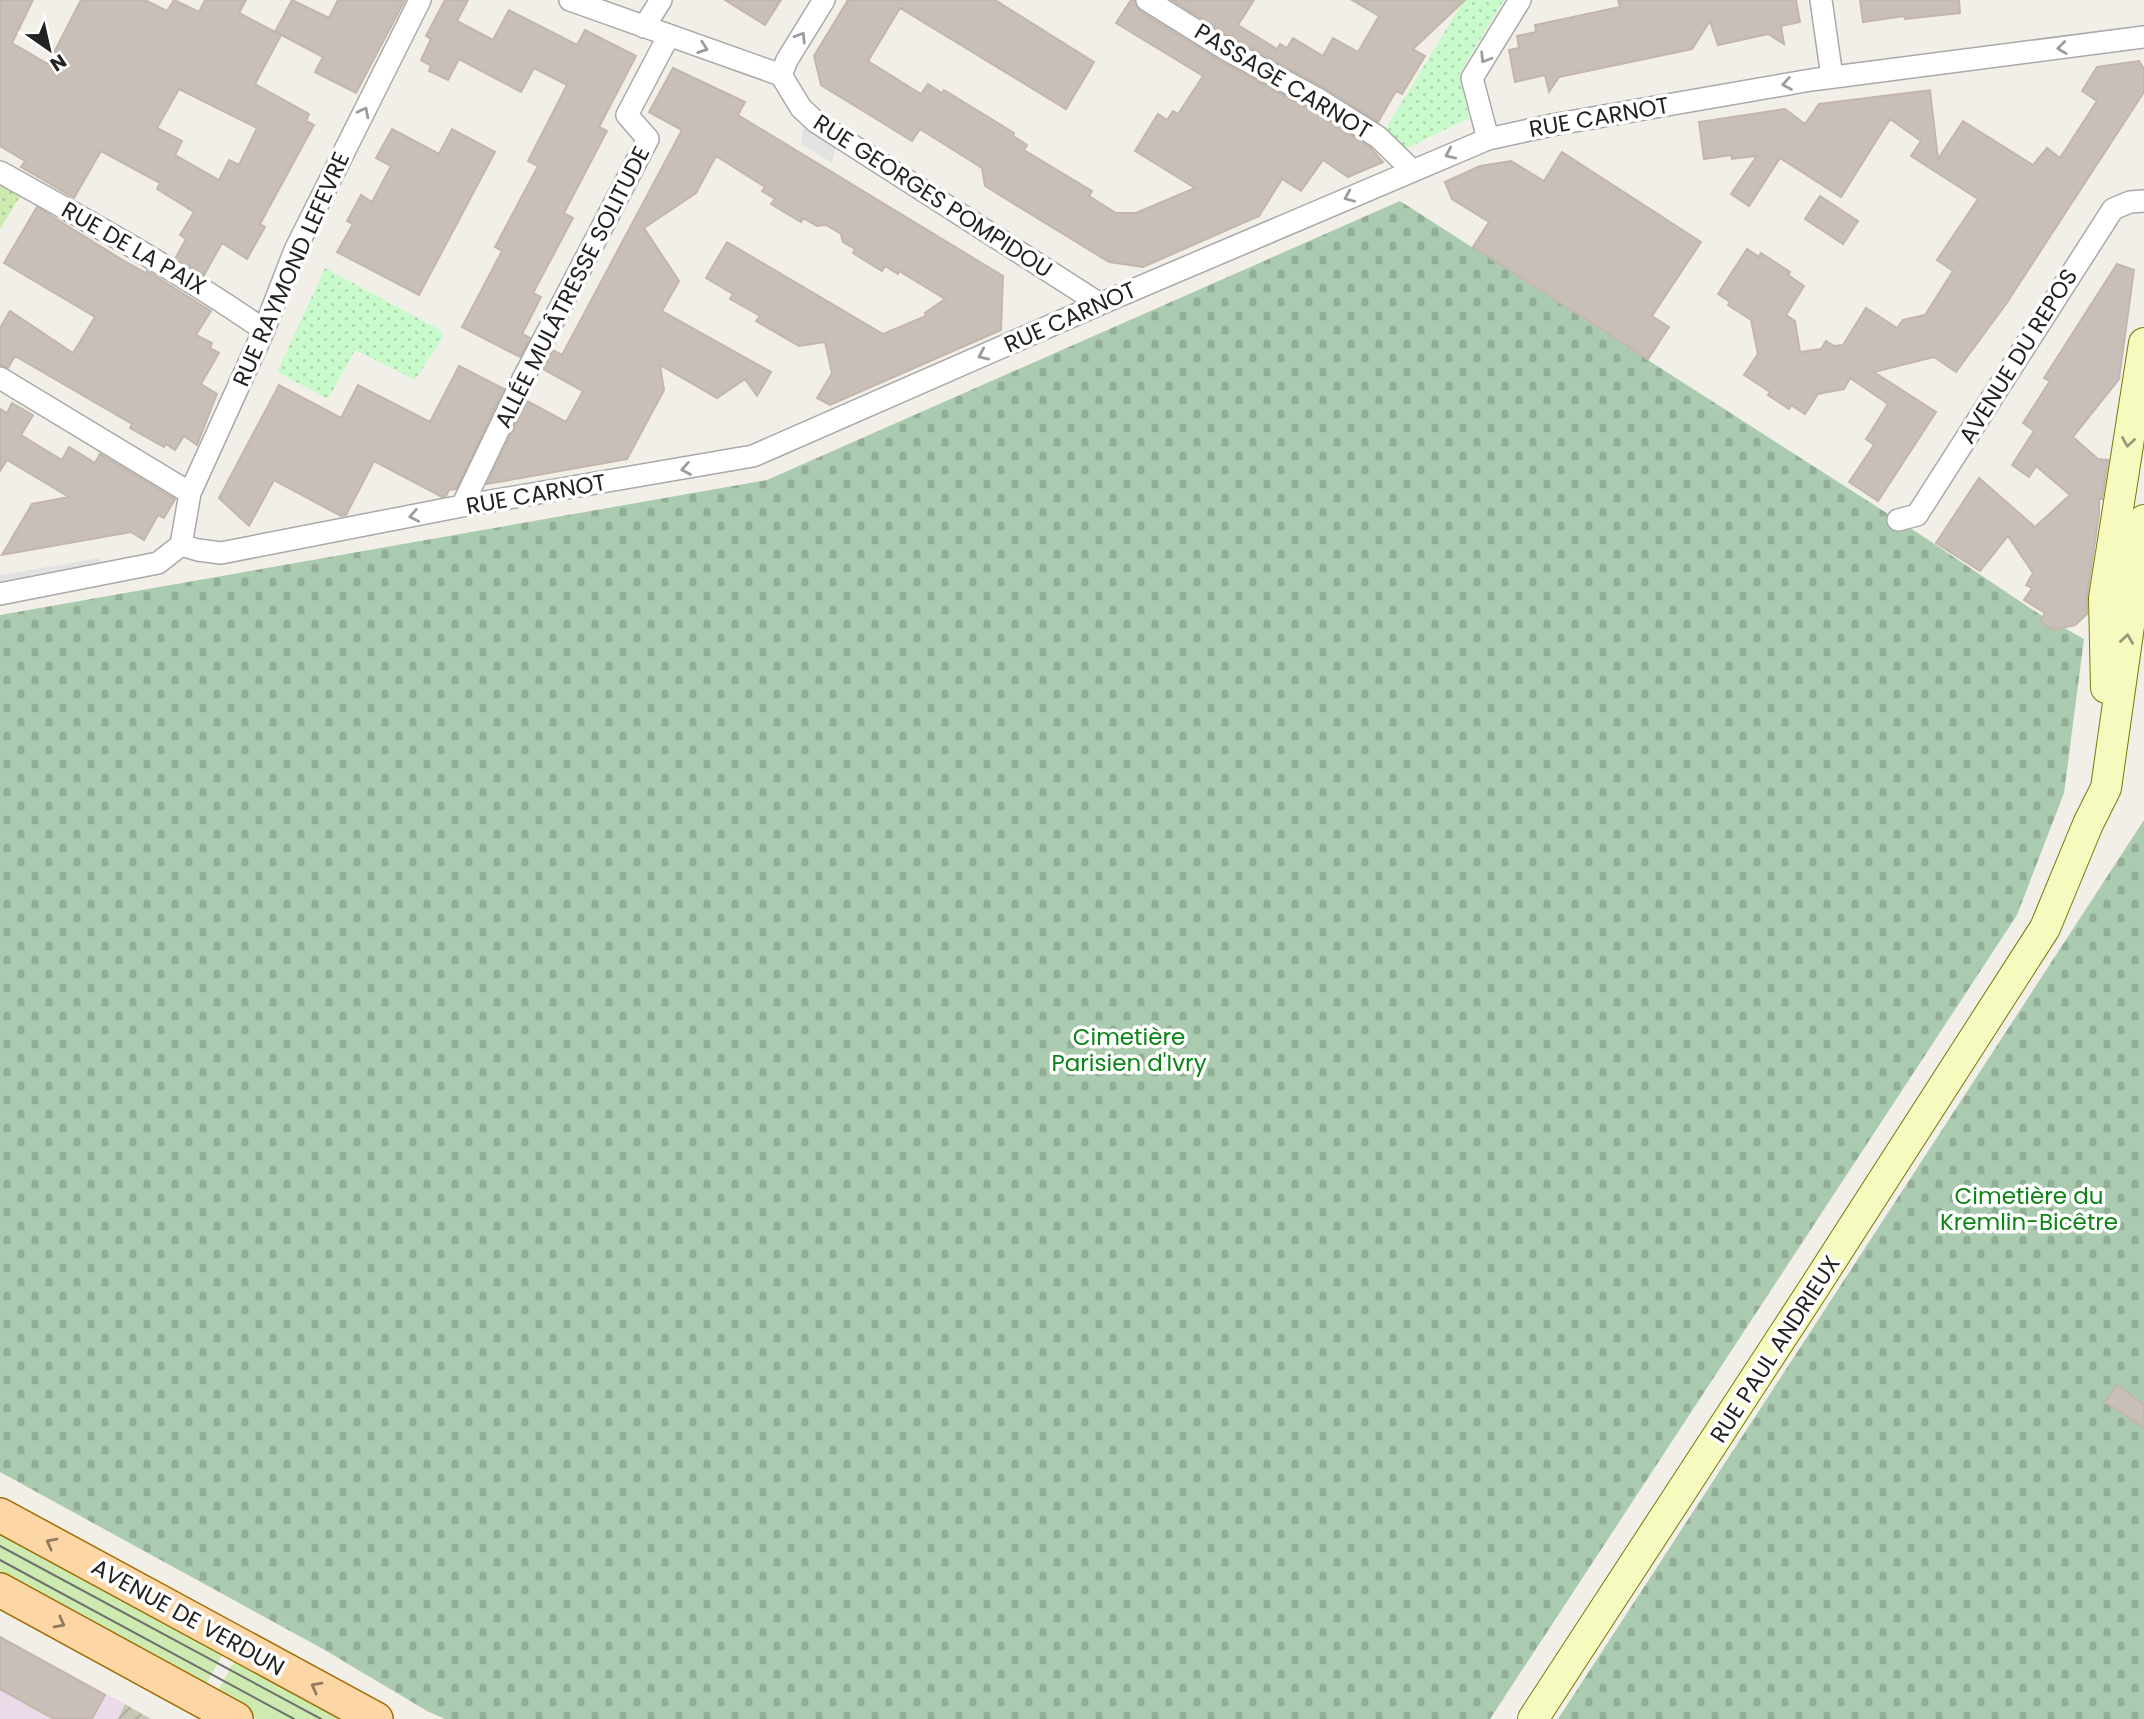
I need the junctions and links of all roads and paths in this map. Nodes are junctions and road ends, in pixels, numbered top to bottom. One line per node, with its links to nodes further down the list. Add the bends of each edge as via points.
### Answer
1 (420, 0): 18 (street, RUE RAYMOND LEFEVRE, one-way to 1, via 295,250)
2 (570, 0): 8 (street)
3 (661, 0): 8 (street)
4 (824, 0): 11 (street, one-way to 4)
5 (1147, 0): 14 (street, PASSAGE CARNOT, via 1378,137)
6 (1520, 0): 13 (street, one-way to 13, via 1472,78)
7 (1821, 0): 12 (street)
8 (644, 27): 9 (street)
9 (668, 37): 11 (street, one-way to 11); 22 (street, ALLÉE MULÂTRESSE SOLITUDE, via 627,115 648,139)
10 (2144, 37): 12 (street, RUE CARNOT, one-way to 12)
11 (781, 75): 17 (street, RUE GEORGES POMPIDOU, via 801,108 816,122)
12 (1832, 76): 13 (street, RUE CARNOT, one-way to 13)
13 (1488, 139): 14 (street, RUE CARNOT, one-way to 14)
14 (1412, 170): 17 (street, RUE CARNOT, one-way to 17)
15 (0, 172): 18 (street, RUE DE LA PAIX, via 165,265)
16 (2144, 201): 23 (street, AVENUE DU REPOS, via 2113,209 1917,514)
17 (1100, 304): 22 (street, RUE CARNOT, one-way to 22, via 753,456)
18 (264, 330): 21 (street, RUE RAYMOND LEFEVRE)
19 (2144, 343): 27 (main road, one-way to 27, via 2104,598 2106,688)
20 (0, 379): 21 (street)
21 (190, 493): 25 (street, RUE RAYMOND LEFEVRE)
22 (462, 506): 25 (street, RUE CARNOT, one-way to 25, via 220,553)
23 (1898, 520)
24 (2144, 520): 27 (main road, one-way to 24, via 2106,788)
25 (181, 545): 26 (street, via 158,563)
26 (0, 594)
27 (2088, 824): 32 (main road, RUE PAUL ANDRIEUX, via 2045,928)
28 (0, 1515): 31 (main road, AVENUE DE VERDUN, one-way to 28)
29 (0, 1590): 30 (main road, one-way to 30)
30 (236, 1719)
31 (376, 1719)
32 (1533, 1719)

